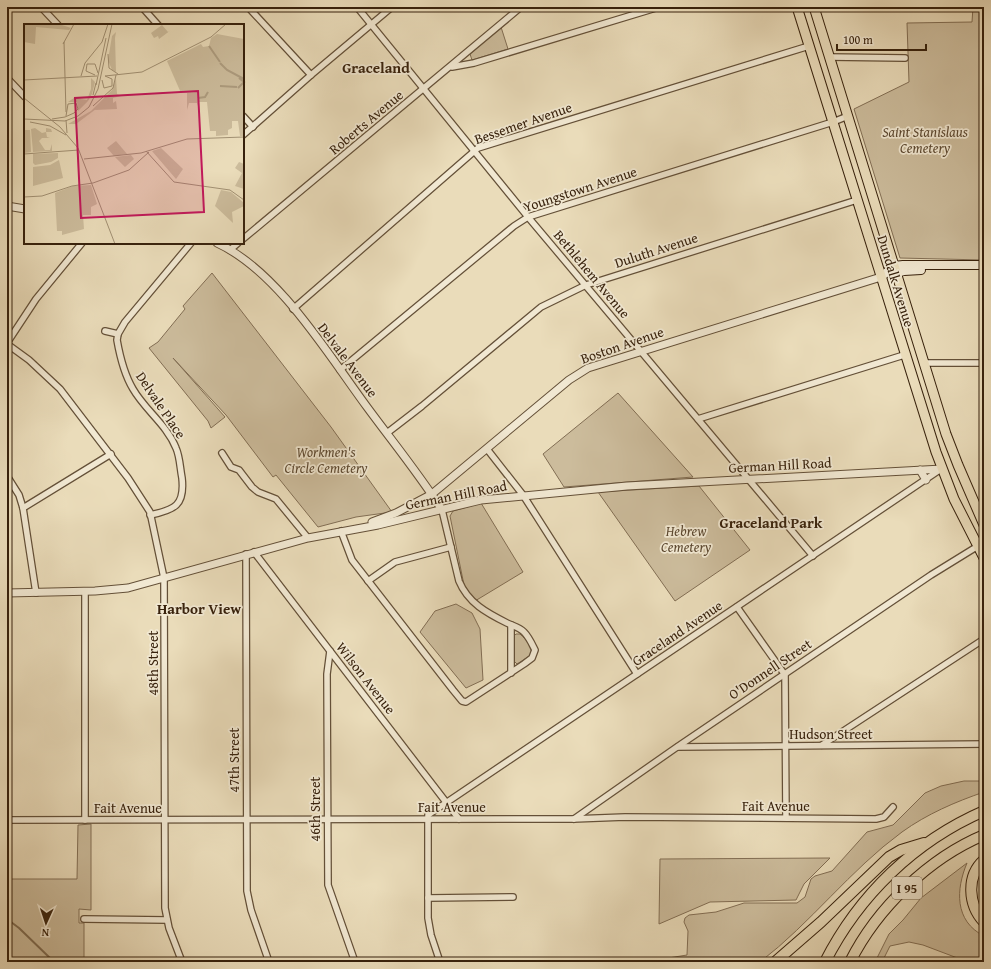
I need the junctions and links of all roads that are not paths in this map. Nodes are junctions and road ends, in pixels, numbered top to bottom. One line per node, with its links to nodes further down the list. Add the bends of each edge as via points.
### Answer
1 (41, 7): 10 (street)
2 (142, 7): 11 (street)
3 (248, 7): 17 (street)
4 (356, 7): 12 (street, Bethlehem Avenue)
5 (392, 7): 12 (street)
6 (521, 7): 16 (street, Roberts Avenue)
7 (658, 7): 16 (street, via 474,63)
8 (797, 7): 13 (main road, Dundalk Avenue)
9 (814, 7): 14 (main road, Dundalk Avenue)
10 (57, 24)
11 (157, 24)
12 (371, 24): 17 (street); 19 (street, Bethlehem Avenue)
13 (809, 46): 23 (main road, Dundalk Avenue); 26 (street, Bessemer Avenue)
14 (829, 57): 15 (street); 21 (main road, Dundalk Avenue)
15 (905, 58)
16 (451, 67): 19 (street, Roberts Avenue)
17 (311, 75): 24 (street)
18 (7, 78): 20 (street)
19 (423, 90): 26 (street, Bethlehem Avenue); 31 (street, Roberts Avenue)
20 (24, 96)
21 (848, 116): 23 (street, Youngstown Avenue); 38 (main road, Dundalk Avenue)
22 (244, 117): 24 (street)
23 (833, 122): 27 (main road, Dundalk Avenue); 30 (street, Youngstown Avenue)
24 (253, 127): 25 (street)
25 (244, 134)
26 (475, 151): 30 (street, Bethlehem Avenue); 42 (street, Bessemer Avenue)
27 (857, 200): 40 (main road, Dundalk Avenue); 41 (street, Duluth Avenue)
28 (7, 206): 29 (street)
29 (24, 208)
30 (528, 217): 41 (street, Bethlehem Avenue); 50 (street, Youngstown Avenue)
31 (244, 238)
32 (81, 244): 45 (street, via 36,298)
33 (190, 244): 44 (street, via 125,322)
34 (219, 244): 36 (street, Delvale Avenue)
35 (237, 244): 36 (street)
36 (230, 250): 42 (street, Delvale Avenue, via 261,273)
37 (984, 265): 38 (main road, via 912,264)
38 (895, 270): 39 (main road); 40 (main road); 48 (main road, Dundalk Avenue)
39 (984, 270)
40 (880, 277): 46 (street, Boston Avenue); 47 (main road, Dundalk Avenue)
41 (586, 285): 46 (street, Bethlehem Avenue); 52 (street, Duluth Avenue, via 545,303)
42 (293, 309): 50 (street, Delvale Avenue)
43 (105, 331): 44 (street)
44 (118, 334): 65 (street, Delvale Place, via 118,349 128,381 171,439 179,458 183,485 181,499 169,511)
45 (7, 344): 55 (street, 48th Street, via 30,360 60,389)
46 (641, 351): 51 (street, Bethlehem Avenue); 53 (street, Boston Avenue, via 597,365 569,380)
47 (904, 355): 51 (street); 56 (main road, Dundalk Avenue)
48 (924, 363): 49 (street); 66 (main road, Dundalk Avenue, via 958,465)
49 (984, 363)
50 (340, 370): 52 (street, Delvale Avenue)
51 (698, 418): 59 (street, Bethlehem Avenue)
52 (387, 433): 61 (street, Delvale Avenue)
53 (487, 450): 61 (street, Boston Avenue); 62 (street)
54 (222, 453): 68 (street, via 231,467 240,470 252,488 276,499)
55 (111, 454): 63 (street); 65 (street, 48th Street)
56 (942, 469): 57 (street, German Hill Road); 60 (street, Graceland Avenue); 69 (main road, Dundalk Avenue)
57 (920, 470): 59 (street, German Hill Road); 60 (street)
58 (7, 476): 63 (street, via 20,495)
59 (749, 480): 62 (street, German Hill Road, via 627,486); 73 (street, Bethlehem Avenue)
60 (926, 480): 73 (street, Graceland Avenue)
61 (432, 494): 64 (street, Delvale Avenue); 67 (street, Boston Avenue, via 390,516)
62 (523, 496): 64 (street, German Hill Road, via 481,500); 85 (street)
63 (23, 508): 79 (street)
64 (442, 510): 67 (street, German Hill Road); 70 (street)
65 (150, 515): 75 (street, 48th Street)
66 (984, 525)
67 (341, 531): 68 (street, German Hill Road); 76 (street, via 352,560)
68 (308, 538): 71 (street, German Hill Road)
69 (981, 545): 74 (main road, Dundalk Avenue); 86 (street, O'Donnell Street, via 931,575)
70 (451, 547): 76 (street, via 395,562); 81 (street, via 459,581 468,598)
71 (254, 552): 72 (street, German Hill Road); 83 (street, Wilson Avenue)
72 (246, 554): 75 (street, German Hill Road); 102 (street, 47th Street)
73 (813, 556): 80 (street, Graceland Avenue)
74 (984, 558)
75 (164, 578): 77 (street, German Hill Road, via 128,588); 101 (street, 48th Street)
76 (368, 581): 84 (street, via 462,701 474,698)
77 (85, 592): 79 (street, German Hill Road); 100 (street)
78 (7, 593): 79 (street, German Hill Road)
79 (36, 593)
80 (738, 607): 85 (street, Graceland Avenue); 86 (street)
81 (511, 625): 84 (street); 84 (street, via 524,632 536,650 532,658)
82 (984, 639): 89 (street)
83 (330, 651): 91 (street, Wilson Avenue); 95 (street, 46th Street, via 327,674)
84 (512, 673)
85 (637, 674): 91 (street, Graceland Avenue)
86 (785, 675): 88 (street); 90 (street, O'Donnell Street)
87 (984, 744): 89 (street, Hudson Street)
88 (786, 746): 89 (street, Hudson Street); 90 (street, Hudson Street); 94 (street)
89 (822, 746)
90 (677, 747): 98 (street, O'Donnell Street)
91 (446, 803): 96 (street, Graceland Avenue, via 428,815); 97 (street, Wilson Avenue)
92 (893, 807): 94 (street, Fait Avenue, via 884,817 876,819)
93 (984, 811): 104 (highway, I 95)
94 (786, 818): 98 (street, Fait Avenue)
95 (327, 819): 96 (street, Fait Avenue); 102 (street, Fait Avenue); 113 (street, 46th Street, via 328,885)
96 (428, 819): 97 (street, Fait Avenue); 107 (street)
97 (459, 819): 98 (street, Fait Avenue)
98 (573, 819)
99 (7, 820): 100 (street, Fait Avenue)
100 (85, 820): 101 (street, Fait Avenue)
101 (166, 820): 102 (street, Fait Avenue); 109 (street, 48th Street)
102 (247, 820): 112 (street, 47th Street, via 248,899)
103 (984, 835): 117 (highway, I 95, via 955,851 912,882 878,920)
104 (933, 840): 115 (highway, via 901,850 889,857); 116 (highway, I 95, via 920,848 879,884 847,924)
105 (984, 860): 110 (highway, via 976,870 971,889 974,907)
106 (513, 897): 107 (street)
107 (428, 898): 114 (street, via 431,935)
108 (84, 919): 109 (street)
109 (167, 920): 111 (street, 48th Street)
110 (984, 922)
111 (182, 962)
112 (269, 962)
113 (355, 962)
114 (440, 962)
115 (775, 962)
116 (825, 962)
117 (850, 962)

